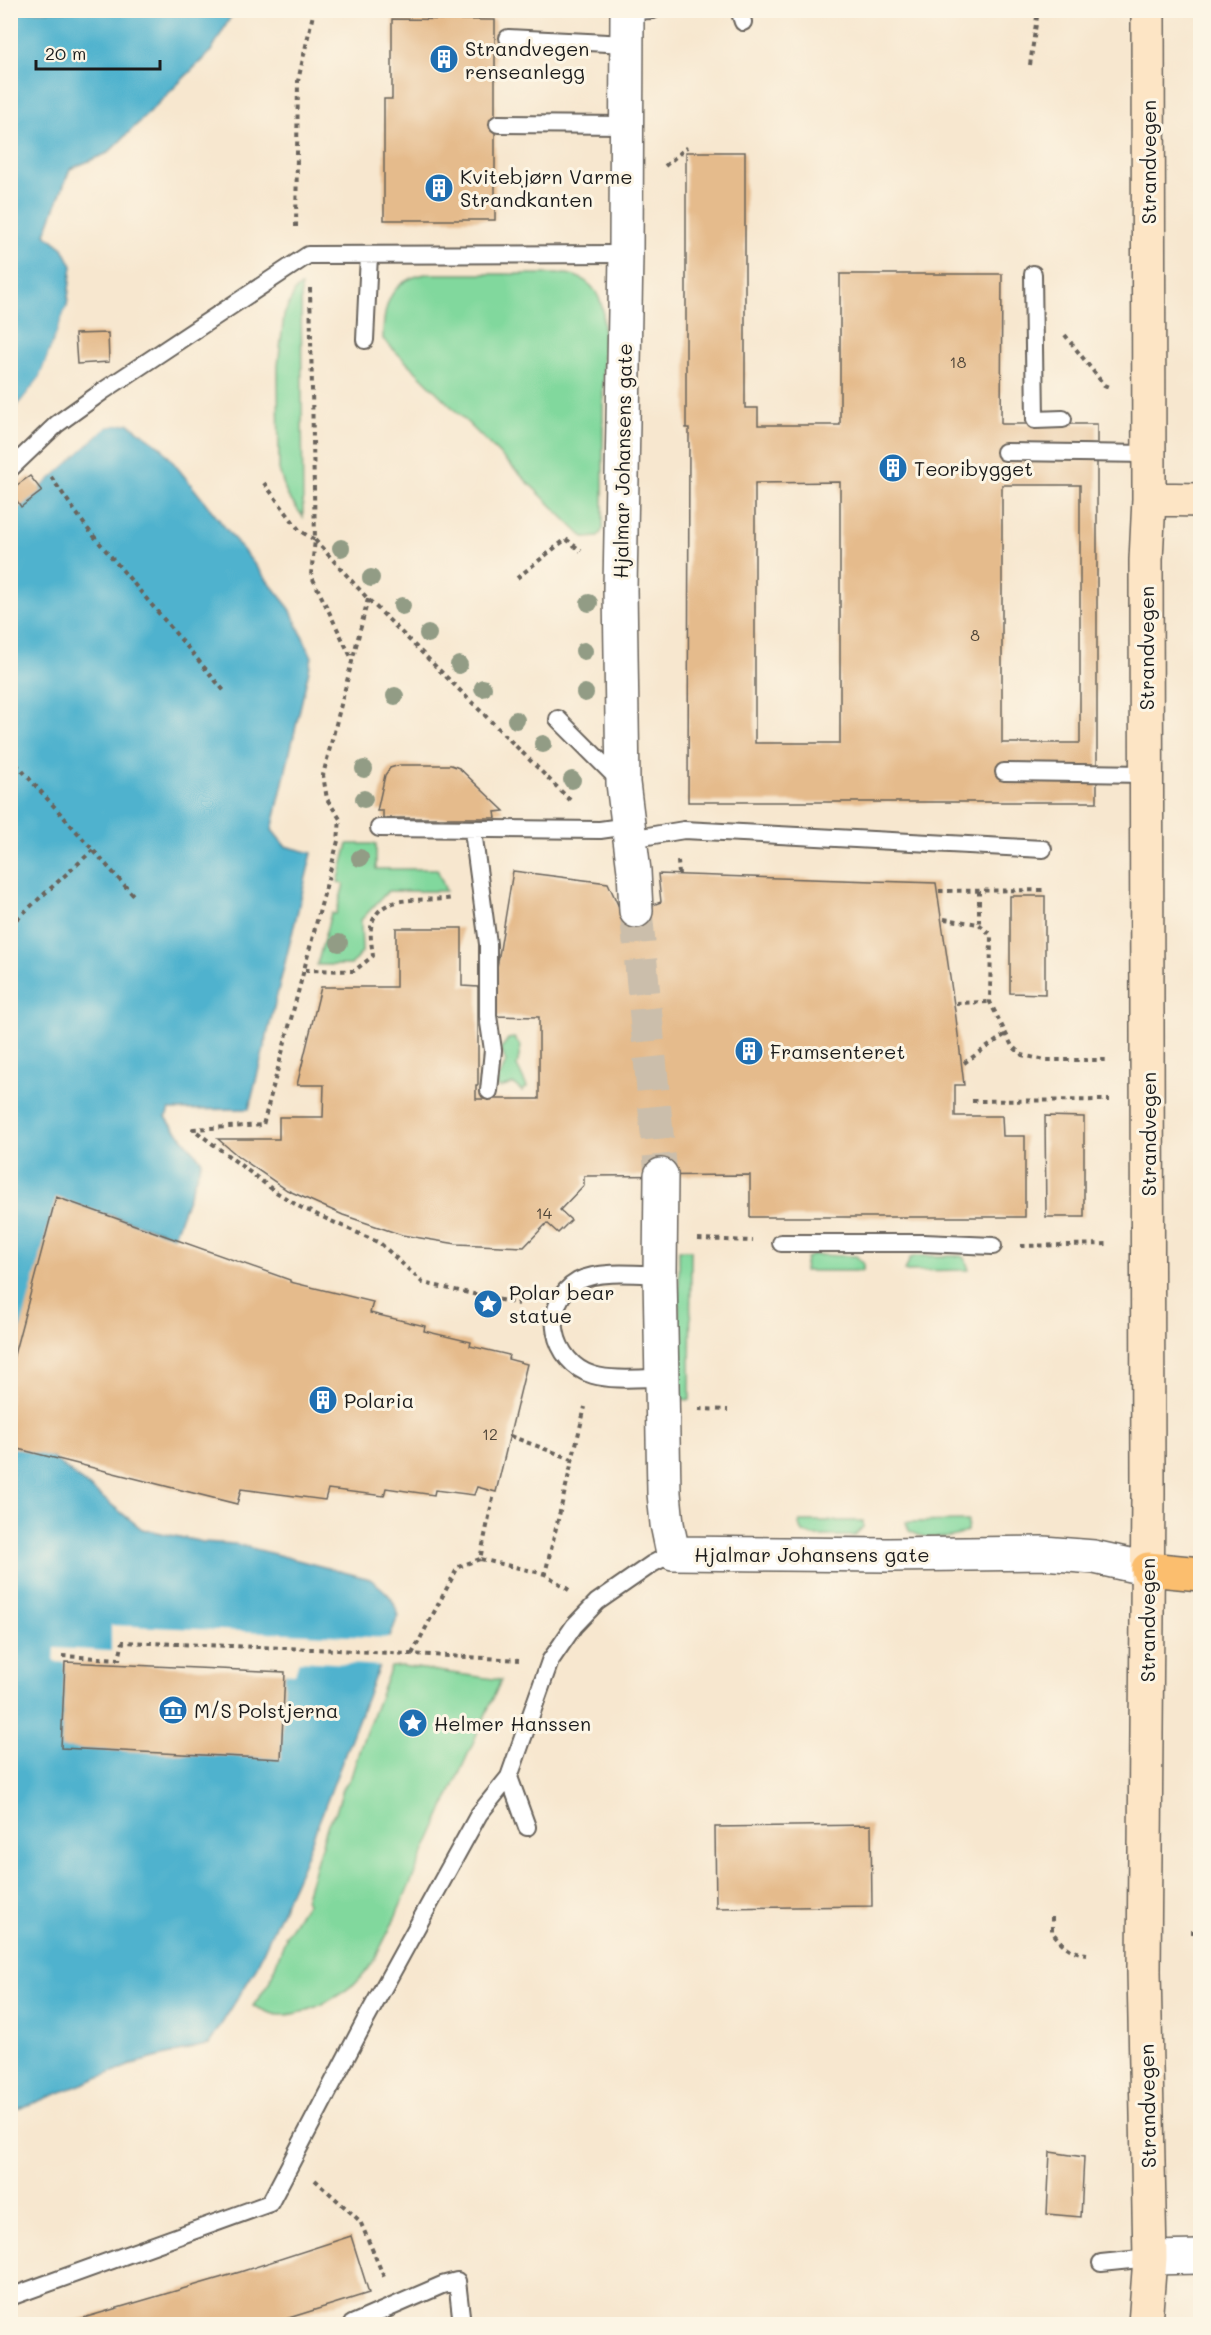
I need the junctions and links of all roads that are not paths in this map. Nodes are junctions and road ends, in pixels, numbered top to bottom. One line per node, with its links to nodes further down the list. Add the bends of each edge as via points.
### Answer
1 (1148, 10): 13 (street, Strandvegen)
2 (636, 11): 4 (street, Hjalmar Johansens gate)
3 (508, 38): 4 (lane)
4 (627, 44): 6 (street, Hjalmar Johansens gate)
5 (498, 124): 6 (lane)
6 (626, 125): 7 (street, Hjalmar Johansens gate)
7 (626, 254): 8 (lane); 20 (street, Hjalmar Johansens gate, via 620,590)
8 (369, 255): 10 (lane); 14 (lane, via 308,255 57,424)
9 (1033, 274): 11 (lane, via 1035,420)
10 (365, 340)
11 (1063, 419)
12 (1005, 452): 13 (lane)
13 (1149, 454): 15 (street, Strandvegen)
14 (10, 469)
15 (1149, 499): 16 (street); 19 (street, Strandvegen)
16 (1200, 500)
17 (558, 719): 20 (lane)
18 (1004, 772): 19 (lane)
19 (1146, 774): 33 (street, Strandvegen)
20 (623, 783): 23 (street, Hjalmar Johansens gate)
21 (379, 828): 22 (lane)
22 (473, 831): 23 (lane); 26 (lane, via 488,944 488,1016 493,1050)
23 (619, 832): 24 (lane, via 684,830); 25 (street, Hjalmar Johansens gate)
24 (1043, 849)
25 (636, 911)
26 (489, 1091)
27 (662, 1175): 30 (street, Hjalmar Johansens gate)
28 (781, 1243): 29 (lane)
29 (993, 1246)
30 (660, 1275): 31 (street, Hjalmar Johansens gate); 31 (lane, via 587,1277 565,1291 554,1319 558,1346 579,1369 604,1377)
31 (662, 1378): 32 (street, Hjalmar Johansens gate, via 664,1493)
32 (673, 1554): 33 (street, Hjalmar Johansens gate, via 1043,1552 1094,1557); 35 (lane, via 597,1602 574,1626 550,1661)
33 (1148, 1569): 34 (main road); 38 (street, Strandvegen, via 1144,1971)
34 (1200, 1574)
35 (509, 1777): 36 (lane); 40 (lane, via 479,1814 270,2203)
36 (527, 1827)
37 (1200, 2257): 38 (street)
38 (1150, 2258): 39 (lane); 43 (street, Strandvegen)
39 (1101, 2263)
40 (10, 2297)
41 (352, 2325): 42 (lane, via 457,2281)
42 (462, 2325)
43 (1145, 2325)

